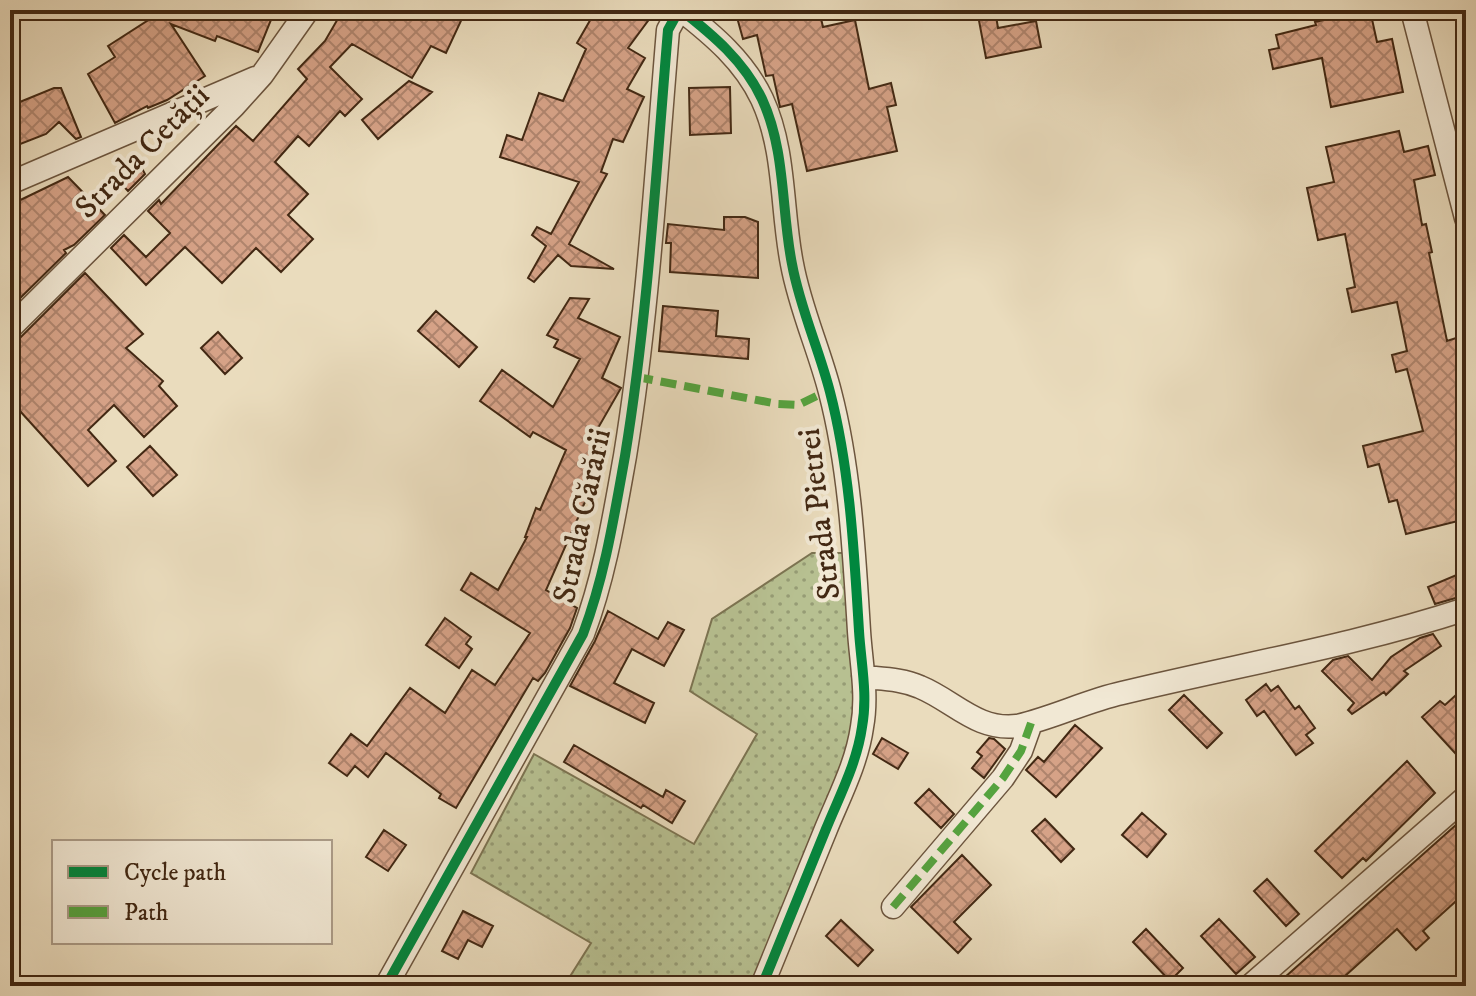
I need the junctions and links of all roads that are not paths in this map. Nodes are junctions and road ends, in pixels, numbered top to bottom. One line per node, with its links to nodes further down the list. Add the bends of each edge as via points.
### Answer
1 (308, 10): 4 (street, Strada Cetății)
2 (680, 10): 9 (street, Strada Pietrei, via 738,62 773,128 792,265 838,430); 13 (street, Strada Cărării, via 668,30 637,377 597,596 583,634)
3 (1417, 12): 6 (street)
4 (262, 75): 5 (street); 7 (street, Strada Cetății)
5 (10, 183)
6 (1466, 218)
7 (10, 328)
8 (1466, 609): 10 (street, via 1415,626 1121,693)
9 (864, 677): 10 (street, via 923,688 988,725); 14 (street, Strada Pietrei, via 856,754)
10 (1031, 723): 12 (street, via 1003,778)
11 (1466, 797): 15 (street)
12 (893, 907)
13 (386, 986)
14 (762, 986)
15 (1250, 986)

